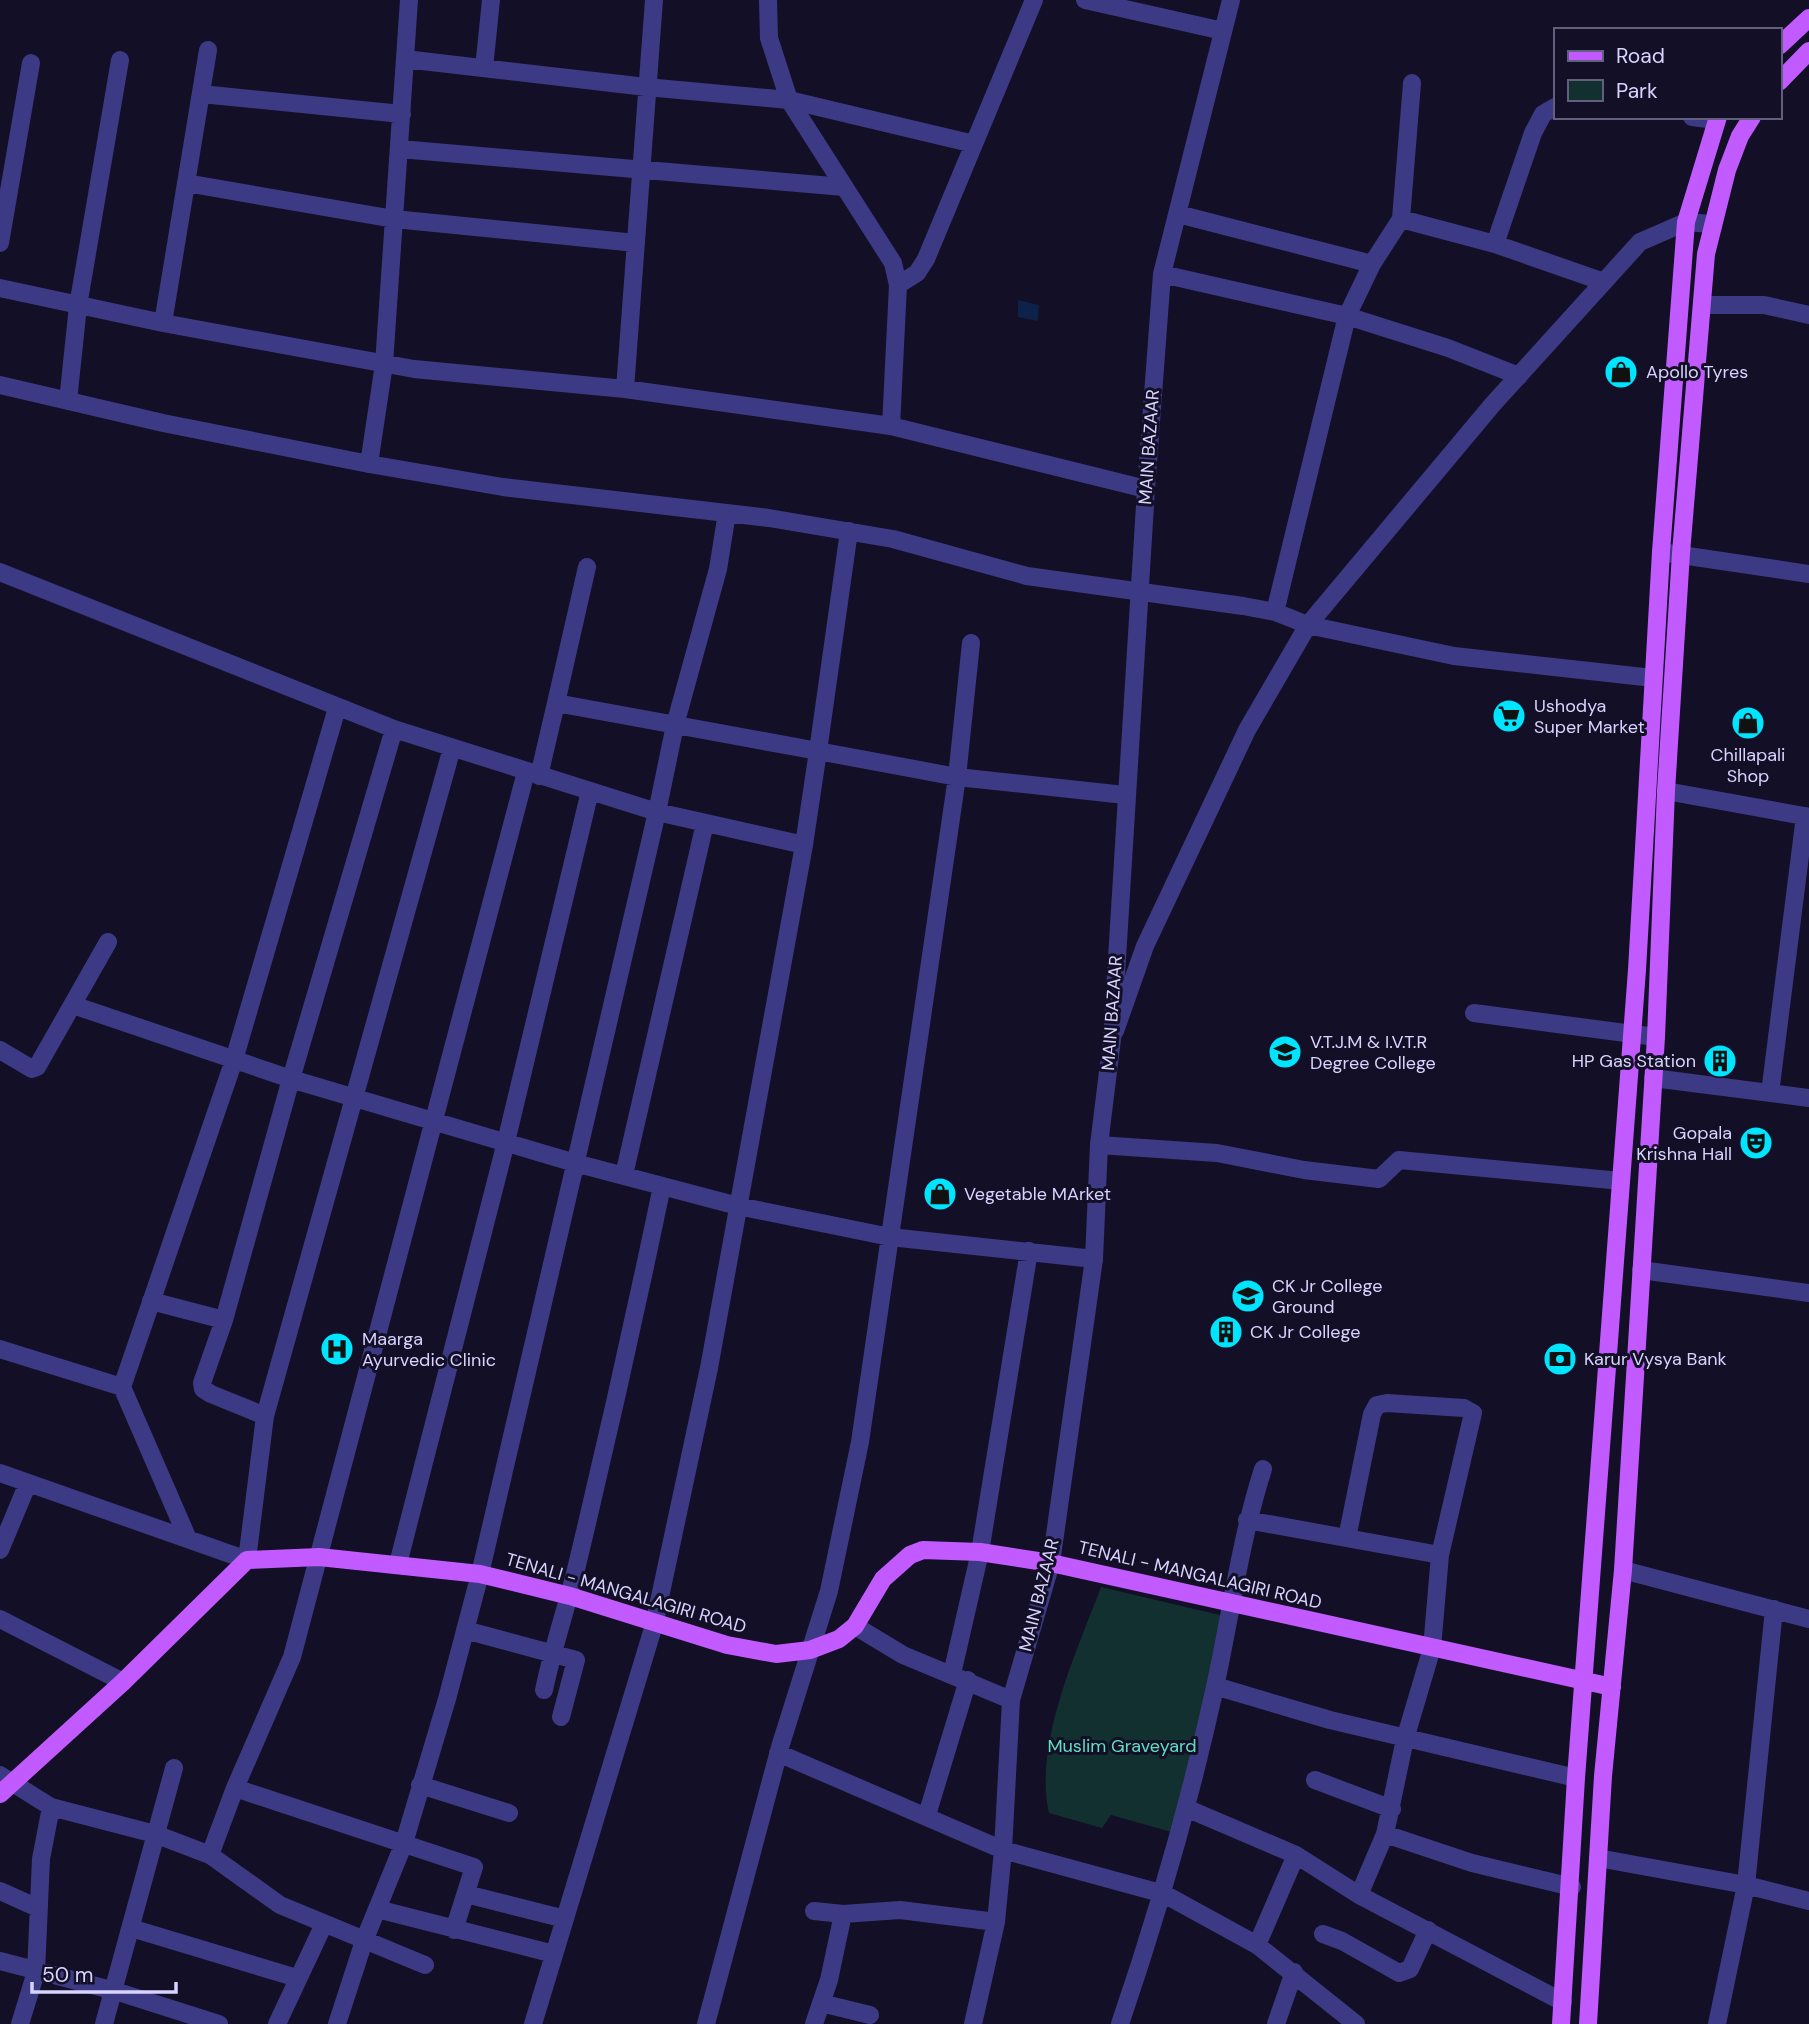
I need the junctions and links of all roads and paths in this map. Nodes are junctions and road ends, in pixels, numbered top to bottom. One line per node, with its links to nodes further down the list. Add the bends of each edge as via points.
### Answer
1 (409, 0): 14 (street)
2 (491, 0): 16 (street)
3 (654, 0): 19 (street)
4 (768, 0): 21 (street, via 769,38)
5 (1034, 0): 26 (street)
6 (1085, 0): 9 (street)
7 (1231, 0): 9 (street, MAIN BAZAAR)
8 (1809, 18): 10 (main road)
9 (1223, 31): 31 (street, MAIN BAZAAR)
10 (1781, 44)
11 (208, 50): 20 (street)
12 (1809, 51): 17 (main road)
13 (120, 60): 45 (street)
14 (405, 60): 16 (street); 23 (street)
15 (31, 63): 36 (street)
16 (484, 68): 19 (street)
17 (1781, 80)
18 (1412, 83): 33 (street)
19 (646, 87): 21 (street); 28 (street)
20 (201, 94): 23 (street); 29 (street)
21 (789, 100): 26 (street); 30 (street)
22 (1554, 108): 38 (street, via 1543,114 1533,133)
23 (402, 114): 27 (street)
24 (1717, 119): 34 (main road)
25 (1751, 119): 35 (main road, via 1736,148)
26 (974, 144): 42 (street, via 926,259 917,273)
27 (400, 149): 28 (street); 32 (street)
28 (640, 170): 30 (street); 37 (street)
29 (186, 183): 32 (street); 48 (street)
30 (844, 187): 42 (street, via 893,263)
31 (1178, 214): 39 (street); 40 (street, MAIN BAZAAR)
32 (394, 219): 37 (street); 49 (street)
33 (1401, 219): 38 (street); 39 (street)
34 (1686, 222): 35 (street); 41 (street, via 1640,242); 59 (main road)
35 (1712, 224): 44 (main road)
36 (0, 243)
37 (636, 243): 52 (street)
38 (1495, 244): 41 (street)
39 (1372, 264): 47 (street)
40 (1162, 274): 47 (street); 56 (street, MAIN BAZAAR)
41 (1604, 282): 50 (street)
42 (898, 285): 54 (street)
43 (0, 288): 45 (street)
44 (1703, 305): 46 (street, via 1764,305); 60 (main road)
45 (78, 306): 48 (street); 53 (street)
46 (1809, 315)
47 (1347, 316): 50 (street); 65 (street)
48 (163, 323): 49 (street)
49 (384, 364): 52 (street); 55 (street)
50 (1519, 376): 66 (street)
51 (0, 385): 53 (street)
52 (625, 389): 54 (street)
53 (68, 401): 55 (street)
54 (891, 426): 56 (street)
55 (369, 464): 57 (street, via 503,487)
56 (1146, 489): 64 (street, MAIN BAZAAR)
57 (727, 513): 58 (street); 71 (street, via 718,569)
58 (849, 531): 64 (street, via 1027,576); 74 (street)
59 (1661, 552): 60 (street); 68 (main road)
60 (1681, 554): 63 (street); 78 (main road)
61 (587, 567): 69 (street)
62 (0, 572): 70 (street)
63 (1809, 574)
64 (1139, 592): 65 (street); 79 (street, MAIN BAZAAR)
65 (1275, 612): 66 (street)
66 (1308, 625): 68 (street, via 1454,656); 89 (street, via 1247,730 1146,946)
67 (971, 643): 76 (street)
68 (1653, 678): 87 (main road)
69 (556, 703): 71 (street); 75 (street)
70 (337, 708): 72 (street); 91 (street)
71 (675, 725): 74 (street); 80 (street)
72 (394, 729): 73 (street); 93 (street)
73 (452, 748): 75 (street); 95 (street)
74 (818, 751): 76 (street); 83 (street)
75 (532, 774): 77 (street); 97 (street)
76 (957, 777): 79 (street); 105 (street)
77 (590, 791): 80 (street); 98 (street)
78 (1665, 791): 81 (street); 88 (main road)
79 (1125, 795): 89 (street, MAIN BAZAAR)
80 (657, 812): 82 (street); 100 (street)
81 (1807, 817): 94 (street)
82 (705, 823): 83 (street); 101 (street)
83 (804, 845): 104 (street)
84 (108, 942): 85 (street)
85 (72, 1005): 90 (street, via 37,1067 32,1069); 91 (street)
86 (1474, 1013): 87 (street)
87 (1632, 1036): 88 (street); 102 (main road)
88 (1656, 1037): 92 (main road)
89 (1112, 1039): 99 (street, MAIN BAZAAR)
90 (0, 1050)
91 (234, 1060): 93 (street); 110 (street)
92 (1653, 1078): 94 (street); 108 (main road)
93 (291, 1079): 95 (street); 111 (street)
94 (1770, 1093): 96 (street)
95 (354, 1098): 97 (street); 114 (street)
96 (1809, 1098)
97 (432, 1121): 98 (street); 124 (street)
98 (506, 1142): 100 (street); 126 (street)
99 (1099, 1145): 102 (street, via 1217,1153 1380,1179 1399,1160); 107 (street, MAIN BAZAAR)
100 (575, 1163): 101 (street); 129 (street)
101 (624, 1175): 103 (street)
102 (1622, 1181): 143 (main road)
103 (662, 1186): 104 (street); 130 (street, via 625,1367)
104 (738, 1206): 105 (street); 135 (street)
105 (890, 1237): 106 (street); 139 (street, via 845,1516)
106 (1028, 1251): 107 (street); 122 (street)
107 (1094, 1259): 127 (street, MAIN BAZAAR)
108 (1641, 1270): 109 (street); 128 (main road)
109 (1809, 1293)
110 (151, 1301): 111 (street); 113 (street)
111 (224, 1320): 114 (street, via 203,1389)
112 (0, 1349): 113 (street)
113 (122, 1387): 120 (street)
114 (265, 1416): 125 (street)
115 (1263, 1469): 118 (street)
116 (0, 1474): 117 (street)
117 (27, 1483): 120 (street); 121 (street)
118 (1247, 1520): 119 (street); 131 (street)
119 (1347, 1538): 123 (street); 123 (street, via 1377,1405 1464,1408 1473,1413 1473,1421)
120 (188, 1539): 125 (street)
121 (0, 1550)
122 (980, 1552): 127 (main road, TENALI - MANGALAGIRI ROAD); 136 (main road, TENALI - MANGALAGIRI ROAD, via 923,1550 910,1555 883,1579); 141 (street)
123 (1440, 1555): 138 (street)
124 (319, 1557): 125 (main road, TENALI - MANGALAGIRI ROAD); 126 (main road, TENALI - MANGALAGIRI ROAD); 156 (street, via 292,1657)
125 (247, 1560): 142 (main road)
126 (398, 1563): 129 (main road, TENALI - MANGALAGIRI ROAD)
127 (1051, 1563): 131 (main road, TENALI - MANGALAGIRI ROAD); 147 (street, MAIN BAZAAR)
128 (1623, 1570): 132 (street); 145 (main road)
129 (480, 1574): 130 (main road, TENALI - MANGALAGIRI ROAD); 137 (street)
130 (570, 1596): 135 (main road, TENALI - MANGALAGIRI ROAD); 140 (street)
131 (1229, 1605): 138 (main road, TENALI - MANGALAGIRI ROAD); 144 (street)
132 (1774, 1609): 134 (street); 170 (street)
133 (0, 1619): 142 (street)
134 (1809, 1619)
135 (654, 1625): 139 (main road, TENALI - MANGALAGIRI ROAD, via 776,1654); 181 (street)
136 (855, 1626): 139 (main road, TENALI - MANGALAGIRI ROAD, via 839,1639); 141 (street, via 903,1655)
137 (465, 1630): 140 (street); 155 (street)
138 (1432, 1648): 143 (main road, TENALI - MANGALAGIRI ROAD); 149 (street)
139 (810, 1650): 150 (street)
140 (552, 1652): 146 (street); 148 (street, via 576,1660)
141 (960, 1677): 147 (street); 162 (street)
142 (123, 1682): 152 (main road)
143 (1583, 1682): 145 (main road, TENALI - MANGALAGIRI ROAD); 153 (main road)
144 (1215, 1686): 149 (street); 159 (street)
145 (1612, 1687): 169 (main road)
146 (544, 1690)
147 (1011, 1700): 166 (street, MAIN BAZAAR)
148 (561, 1717)
149 (1405, 1739): 153 (street); 160 (street)
150 (778, 1753): 162 (street); 206 (street)
151 (174, 1768): 163 (street)
152 (8, 1779): 157 (main road); 158 (street)
153 (1576, 1779): 171 (main road)
154 (1315, 1780): 160 (street)
155 (420, 1785): 161 (street); 165 (street)
156 (235, 1788): 165 (street); 167 (street)
157 (0, 1794)
158 (51, 1807): 163 (street); 177 (street)
159 (1186, 1808): 168 (street); 174 (street)
160 (1392, 1809): 164 (street)
161 (509, 1813)
162 (927, 1815): 166 (street)
163 (155, 1834): 167 (street); 184 (street)
164 (1385, 1834): 171 (street, via 1472,1863); 175 (street)
165 (404, 1843): 173 (street, via 474,1867); 178 (street)
166 (1003, 1850): 174 (street); 182 (street, MAIN BAZAAR)
167 (210, 1855): 183 (street, via 280,1905)
168 (1296, 1855): 175 (street); 189 (street)
169 (1598, 1858): 170 (street); 213 (main road)
170 (1746, 1885): 176 (street); 214 (street)
171 (1572, 1888): 197 (main road)
172 (0, 1891): 177 (street)
173 (466, 1894): 181 (street); 185 (street)
174 (1164, 1894): 189 (street); 209 (street)
175 (1359, 1895): 186 (street)
176 (1808, 1896)
177 (38, 1908): 193 (street)
178 (377, 1909): 185 (street); 188 (street)
179 (814, 1911): 180 (street)
180 (843, 1914): 182 (street, via 900,1910); 198 (street)
181 (565, 1919): 190 (street)
182 (996, 1922): 208 (street, MAIN BAZAAR)
183 (324, 1924): 188 (street); 195 (street)
184 (131, 1928): 195 (street); 196 (street)
185 (454, 1930): 190 (street)
186 (1429, 1930): 187 (street, via 1410,1969 1399,1973); 197 (street)
187 (1323, 1934)
188 (364, 1941): 192 (street); 204 (street)
189 (1256, 1945): 194 (street)
190 (554, 1954): 205 (street)
191 (0, 1961): 193 (street)
192 (425, 1965)
193 (36, 1972): 196 (street); 200 (street)
194 (1294, 1972): 210 (street); 211 (street)
195 (297, 1978): 203 (street)
196 (115, 1991): 201 (street); 202 (street)
197 (1563, 2002): 212 (main road)
198 (821, 2003): 199 (street); 207 (street)
199 (870, 2015)
200 (20, 2024)
201 (104, 2024)
202 (219, 2024)
203 (276, 2024)
204 (337, 2024)
205 (533, 2024)
206 (706, 2024)
207 (814, 2024)
208 (973, 2024)
209 (1121, 2024)
210 (1276, 2024)
211 (1356, 2024)
212 (1561, 2024)
213 (1588, 2024)
214 (1717, 2024)

